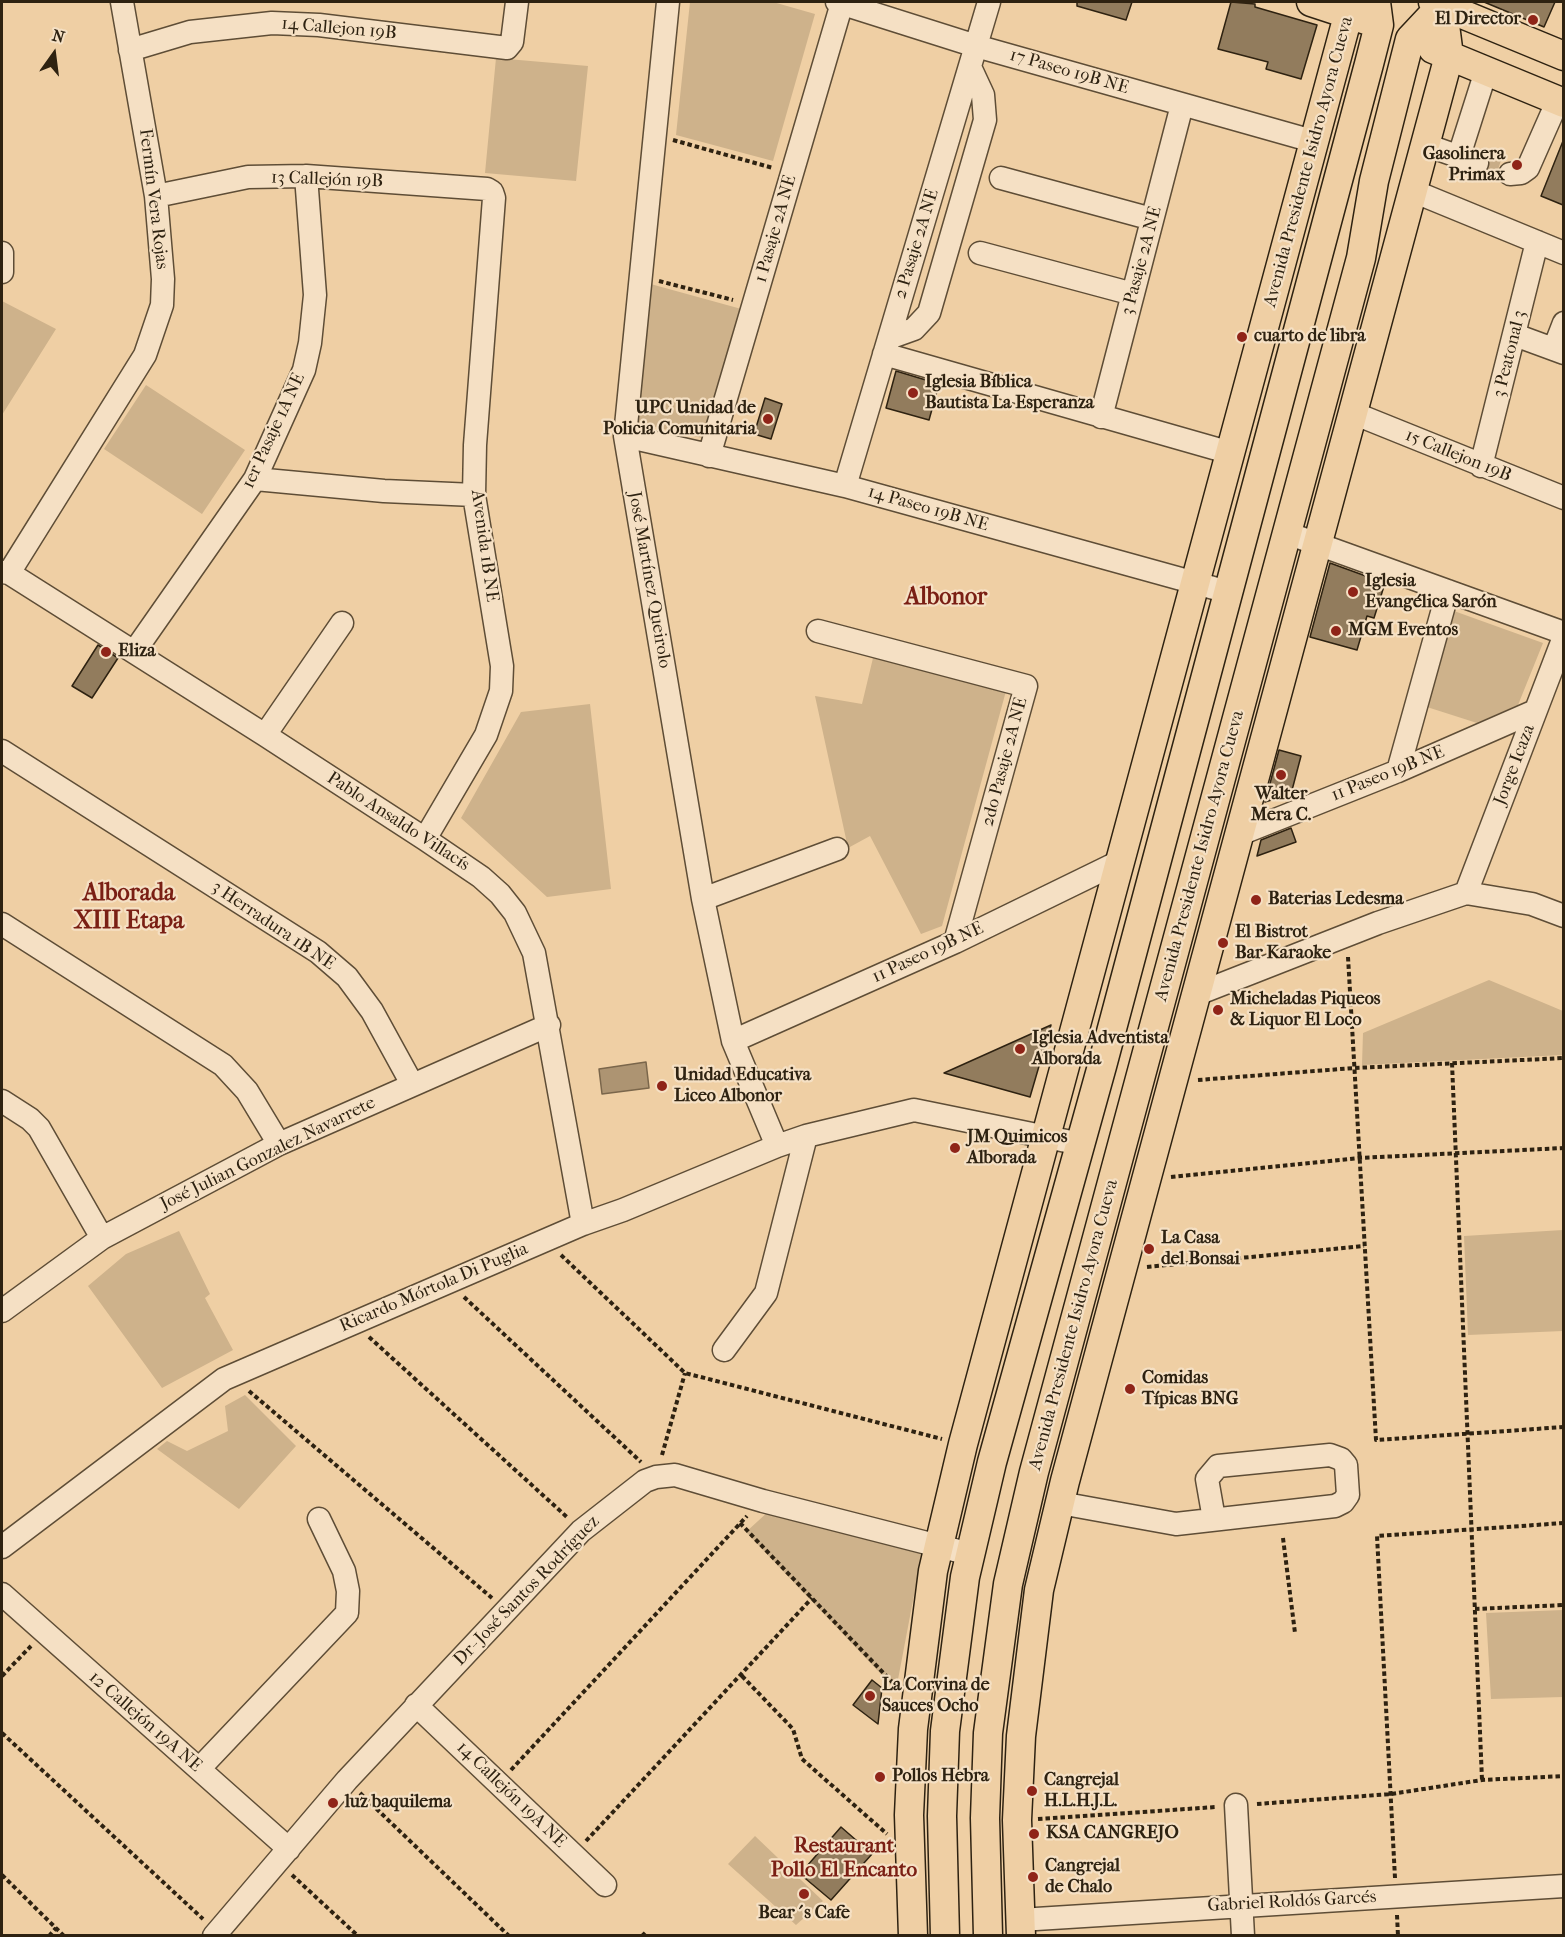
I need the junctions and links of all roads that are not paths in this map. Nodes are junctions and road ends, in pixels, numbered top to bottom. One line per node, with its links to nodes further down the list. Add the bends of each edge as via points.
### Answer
1 (122, 2): 11 (street, Fermín Vera Rojas)
2 (517, 2): 11 (street, 14 Callejon 19B, via 512,42 507,48 272,23 190,33)
3 (668, 2): 39 (street, José Martínez Queirolo)
4 (840, 2): 14 (street, 17 Paseo 19B NE); 41 (street, 1 Pasaje 2A NE)
5 (989, 2): 14 (street, 2 Pasaje 2A NE)
6 (1311, 2): 8 (main road)
7 (1439, 3): 10 (main road, Avenida Presidente Isidro Ayora Cueva); 12 (main road, Avenida Presidente Isidro Ayora Cueva); 13 (main road)
8 (1352, 7): 9 (main road); 40 (main road, Avenida Presidente Isidro Ayora Cueva)
9 (1377, 13): 10 (main road); 52 (main road, Avenida Presidente Isidro Ayora Cueva)
10 (1410, 39): 12 (main road); 47 (main road, Avenida Presidente Isidro Ayora Cueva, via 1374,181 1361,258)
11 (130, 50): 24 (street, Fermín Vera Rojas)
12 (1449, 56): 15 (main road); 19 (main road, Avenida Presidente Isidro Ayora Cueva)
13 (1563, 56)
14 (973, 57): 17 (street, 17 Paseo 19B NE); 35 (street, 2 Pasaje 2A NE); 35 (street, via 985,120 929,313)
15 (1486, 71): 16 (main road); 19 (street, via 1468,159)
16 (1561, 101): 20 (street, via 1528,168)
17 (1182, 105): 18 (street, 17 Paseo 19B NE); 26 (street, 3 Pasaje 2A NE)
18 (1302, 138)
19 (1425, 145): 23 (main road, Avenida Presidente Isidro Ayora Cueva)
20 (1510, 174)
21 (306, 176): 24 (street, 13 Callejón 19B, via 248,177); 25 (street, 13 Callejón 19B, via 487,189); 43 (street, 1er Pasaje 1A NE, via 315,295 310,344 300,378)
22 (1000, 178): 26 (street)
23 (1413, 191): 27 (street); 37 (main road, Avenida Presidente Isidro Ayora Cueva)
24 (156, 196): 49 (street, Fermín Vera Rojas, via 162,305 145,355)
25 (494, 198): 45 (street, Avenida 1B NE)
26 (1152, 219): 32 (street, 3 Pasaje 2A NE)
27 (1537, 242): 30 (street); 34 (street, 3 Peatonal 3)
28 (2, 253): 31 (street)
29 (981, 253): 32 (street)
30 (1563, 254)
31 (2, 272)
32 (1133, 294): 38 (street, 3 Pasaje 2A NE)
33 (1563, 323): 36 (street)
34 (1515, 335): 36 (street); 42 (street, 3 Peatonal 3)
35 (887, 346): 38 (street); 44 (street, 2 Pasaje 2A NE)
36 (1559, 351)
37 (1353, 413): 42 (street, 15 Callejon 19B); 48 (main road, Avenida Presidente Isidro Ayora Cueva)
38 (1101, 417): 40 (street)
39 (625, 436): 41 (street, 14 Paseo 19B NE); 66 (street, José Martínez Queirolo)
40 (1231, 453): 50 (main road, Avenida Presidente Isidro Ayora Cueva)
41 (709, 456): 44 (street, 14 Paseo 19B NE)
42 (1481, 466): 46 (street, 15 Callejon 19B)
43 (255, 479): 45 (street, via 384,492); 56 (street, 1er Pasaje 1A NE)
44 (845, 486): 50 (street, 14 Paseo 19B NE)
45 (474, 495): 62 (street, Avenida 1B NE, via 501,666 501,691 486,735)
46 (1563, 498)
47 (1287, 532): 48 (street); 81 (main road, Avenida Presidente Isidro Ayora Cueva)
48 (1318, 544): 51 (street); 61 (main road, Avenida Presidente Isidro Ayora Cueva)
49 (5, 573): 56 (street, Pablo Ansaldo Villacís)
50 (1195, 584): 52 (street, 14 Paseo 19B NE); 64 (main road, Avenida Presidente Isidro Ayora Cueva)
51 (1448, 591): 55 (street); 60 (street)
52 (1228, 592): 73 (main road, Avenida Presidente Isidro Ayora Cueva)
53 (342, 624): 58 (street)
54 (818, 631): 69 (street, 2do Pasaje 2A NE, via 1026,686)
55 (1563, 635): 57 (street, Jorge Icaza)
56 (134, 652): 58 (street, Pablo Ansaldo Villacís)
57 (1535, 711): 60 (street, 11 Paseo 19B NE); 65 (street, Jorge Icaza)
58 (265, 735): 62 (street, Pablo Ansaldo Villacís)
59 (2, 751): 74 (street, 3 Herradura 1B NE, via 318,952 347,977 372,1011)
60 (1398, 771): 61 (street, 11 Paseo 19B NE)
61 (1240, 834): 70 (main road, Avenida Presidente Isidro Ayora Cueva)
62 (425, 839): 71 (street, Pablo Ansaldo Villacís, via 481,877 515,912 534,953)
63 (837, 849): 66 (street)
64 (1120, 861): 69 (street, 11 Paseo 19B NE); 77 (main road, Avenida Presidente Isidro Ayora Cueva)
65 (1466, 893): 67 (street, via 1532,904); 70 (street)
66 (703, 899): 72 (street, José Martínez Queirolo)
67 (1563, 916)
68 (2, 924): 78 (street, via 223,1065 247,1092)
69 (955, 942): 72 (street, 11 Paseo 19B NE)
70 (1197, 994): 82 (main road, Avenida Presidente Isidro Ayora Cueva)
71 (549, 1024): 74 (street, José Julian Gonzalez Navarrete); 83 (street, Pablo Ansaldo Villacís)
72 (733, 1041): 80 (street, José Martínez Queirolo)
73 (1102, 1066): 79 (main road, Avenida Presidente Isidro Ayora Cueva); 81 (main road, via 1104,1081 1092,1132 1099,1146)
74 (412, 1083): 78 (street, José Julian Gonzalez Navarrete)
75 (2, 1101): 84 (street, via 39,1128)
76 (806, 1136): 77 (street, Ricardo Mórtola Di Puglia, via 909,1110); 80 (street, Ricardo Mórtola Di Puglia); 86 (street, via 768,1288)
77 (1046, 1136): 79 (street); 90 (main road, Avenida Presidente Isidro Ayora Cueva)
78 (279, 1144): 84 (street, José Julian Gonzalez Navarrete)
79 (1081, 1144): 92 (main road, Avenida Presidente Isidro Ayora Cueva, via 992,1461)
80 (777, 1146): 83 (street, Ricardo Mórtola Di Puglia)
81 (1120, 1154): 82 (main road); 94 (main road, Avenida Presidente Isidro Ayora Cueva, via 1034,1472 1013,1561)
82 (1149, 1170): 87 (main road, Avenida Presidente Isidro Ayora Cueva)
83 (583, 1224): 91 (street, Ricardo Mórtola Di Puglia, via 231,1376)
84 (102, 1238): 85 (street, José Julian Gonzalez Navarrete)
85 (2, 1311)
86 (723, 1350)
87 (1060, 1503): 89 (street, via 1176,1524); 95 (main road, Avenida Presidente Isidro Ayora Cueva, via 1039,1590)
88 (319, 1519): 97 (street, via 344,1571 349,1605 344,1616)
89 (1214, 1519): 89 (street, via 1207,1479 1218,1466 1330,1455 1346,1465 1347,1495 1335,1506)
90 (939, 1547): 92 (street, Dr- José Santos Rodríguez); 96 (street, Dr- José Santos Rodríguez, via 675,1475 656,1477 635,1486 581,1531); 106 (main road, Avenida Presidente Isidro Ayora Cueva, via 915,1707 910,1854)
91 (2, 1548)
92 (970, 1554): 107 (main road, Avenida Presidente Isidro Ayora Cueva, via 945,1731)
93 (2, 1594): 97 (street, 12 Callejón 19A NE)
94 (994, 1687): 95 (main road); 104 (main road, Avenida Presidente Isidro Ayora Cueva, via 985,1818)
95 (1026, 1691): 103 (main road, Avenida Presidente Isidro Ayora Cueva, via 1017,1820)
96 (416, 1705): 99 (street, Dr- José Santos Rodríguez, via 346,1780); 100 (street, 14 Callejón 19A NE)
97 (199, 1769): 99 (street, 12 Callejón 19A NE)
98 (1236, 1805): 102 (street)
99 (284, 1855): 105 (street, Dr- José Santos Rodríguez)
100 (605, 1885)
101 (1563, 1886): 102 (street, Gabriel Roldós Garcés)
102 (1241, 1906): 103 (street, Gabriel Roldós Garcés); 109 (street)
103 (1019, 1930): 104 (main road, Gabriel Roldós Garcés)
104 (988, 1932): 108 (main road, Gabriel Roldós Garcés)
105 (215, 1934)
106 (913, 1935)
107 (945, 1935)
108 (960, 1935)
109 (1243, 1935)

